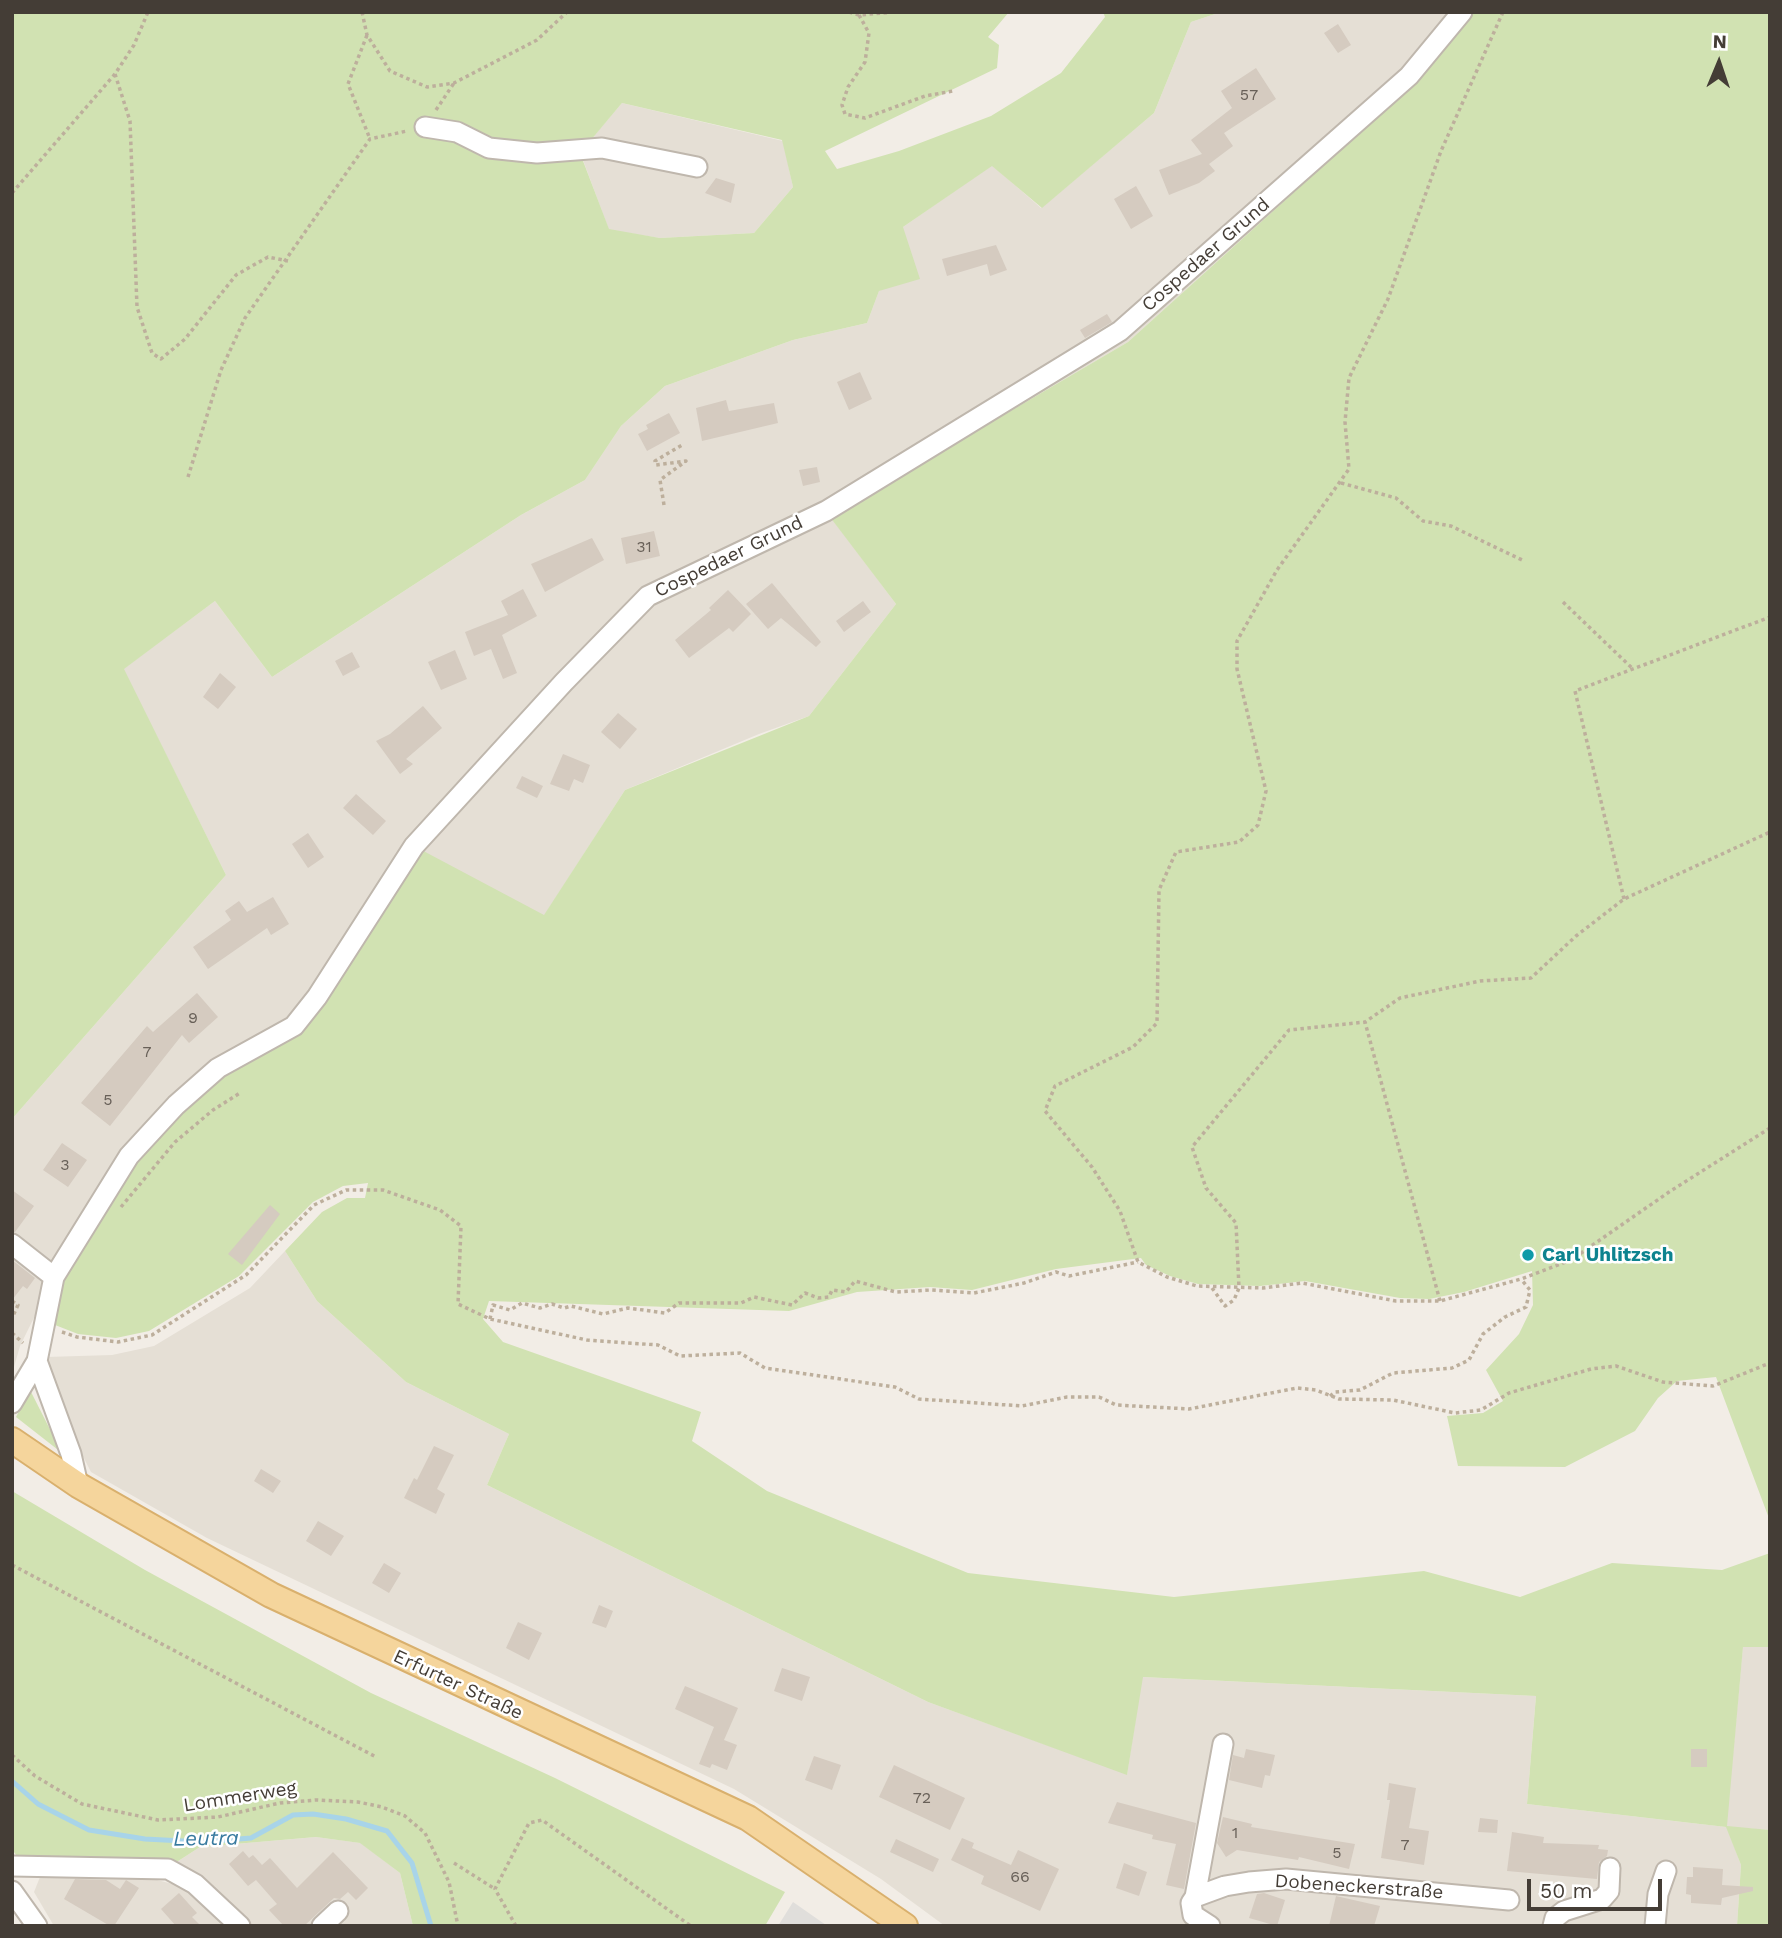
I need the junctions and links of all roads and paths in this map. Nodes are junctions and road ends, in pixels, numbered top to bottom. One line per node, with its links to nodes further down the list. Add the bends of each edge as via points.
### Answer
1 (148, 12): 10 (path)
2 (362, 12): 9 (path)
3 (566, 12): 11 (path, via 537,40)
4 (849, 12): 8 (path)
5 (895, 12): 8 (path)
6 (1462, 12): 34 (street, Cospedaer Grund, via 1409,76 1120,331 826,511 648,596 414,846 317,998 294,1026 218,1068 176,1105 130,1156)
7 (1503, 12): 20 (path, via 1441,151 1388,299 1349,378 1345,422 1349,469)
8 (859, 15): 12 (path, via 869,33 865,62 848,87 842,105 845,114 865,118)
9 (367, 35): 11 (path, via 390,71 427,88); 14 (path, via 348,84)
10 (115, 74): 16 (path); 17 (path, via 130,121 137,307 152,353 162,359 185,339 236,275 268,257)
11 (454, 83): 13 (path)
12 (953, 90)
13 (425, 127): 14 (path); 15 (street, via 457,132 489,148 537,153 603,148)
14 (370, 139): 17 (path)
15 (697, 167)
16 (12, 193)
17 (288, 261): 19 (path, via 246,318 226,359)
18 (682, 445): 21 (path, via 655,461 656,465 686,461 660,480)
19 (188, 477)
20 (1341, 483): 22 (path, via 1396,498 1423,521 1451,526); 33 (path, via 1277,570 1237,641 1237,669 1266,791 1258,825 1239,842 1176,852 1159,890 1157,1023 1133,1047 1055,1086 1045,1111 1106,1189)
21 (664, 505)
22 (1522, 561)
23 (1563, 602): 25 (path)
24 (1770, 617): 25 (path)
25 (1633, 669): 27 (path, via 1574,691)
26 (1770, 832): 27 (path)
27 (1624, 899): 28 (path, via 1531,978 1480,981 1400,998)
28 (1365, 1022): 37 (path, via 1289,1030 1192,1147 1206,1188 1236,1223); 39 (path)
29 (240, 1093): 31 (path, via 175,1142)
30 (1770, 1128): 35 (path, via 1572,1261)
31 (114, 1217)
32 (12, 1244): 34 (street)
33 (1138, 1262): 36 (path, via 1167,1278); 41 (path, via 1069,1276 1056,1272 974,1293 896,1292 855,1281 846,1292 832,1290 829,1297 818,1298 805,1293 792,1305 754,1297 741,1303 678,1303 665,1312 628,1308 603,1314 572,1306 540,1308 522,1303 510,1310 493,1305)
34 (54, 1277): 45 (street, Cospedaer Grund)
35 (1521, 1279): 39 (path); 47 (path, via 1530,1290 1526,1307 1483,1334 1469,1360 1452,1368 1393,1373 1360,1390)
36 (1211, 1287): 37 (path); 37 (path, via 1225,1306 1234,1300)
37 (1238, 1288): 39 (path, via 1302,1283 1396,1301)
38 (12, 1301): 40 (path, via 18,1305)
39 (1440, 1301)
40 (12, 1318)
41 (490, 1319): 43 (path, via 458,1304 461,1226 440,1210 383,1190 346,1190 314,1205 228,1289 152,1335 118,1342); 47 (path, via 587,1340 658,1345 680,1356 740,1353 765,1368 825,1379 855,1379 936,1401 1022,1406 1066,1397 1099,1397 1116,1405 1189,1409 1297,1388)
42 (17, 1335): 44 (path)
43 (77, 1338)
44 (13, 1343)
45 (37, 1361): 48 (street, Cospedaer Grund); 50 (street)
46 (1770, 1363): 47 (path, via 1713,1386 1663,1382 1616,1366 1591,1369 1509,1393 1481,1409 1455,1413 1393,1400)
47 (1330, 1396)
48 (12, 1403)
49 (12, 1440): 50 (main road, Erfurter Straße)
50 (78, 1485): 71 (main road, Erfurter Straße, via 334,1627 748,1818)
51 (12, 1565): 54 (path)
52 (1223, 1744): 61 (street)
53 (12, 1755): 68 (path, Lommerweg, via 35,1776 82,1804 158,1820 218,1817 316,1800 382,1807 405,1816 425,1833 449,1882)
54 (376, 1757)
55 (454, 1863): 59 (path)
56 (12, 1866): 66 (street, via 168,1869 195,1884)
57 (1611, 1868): 72 (street, via 1609,1891 1602,1899 1564,1911)
58 (1666, 1871): 73 (street)
59 (495, 1889): 69 (path); 70 (path, via 529,1823 542,1820)
60 (12, 1891): 65 (street)
61 (1195, 1898): 62 (street, Dobeneckerstraße, via 1225,1886 1286,1879); 64 (street, via 1191,1909)
62 (1508, 1900)
63 (338, 1911): 67 (street)
64 (1204, 1923)
65 (37, 1926)
66 (240, 1926)
67 (322, 1926)
68 (458, 1926)
69 (516, 1926)
70 (691, 1926)
71 (905, 1926)
72 (1553, 1926)
73 (1655, 1926)

